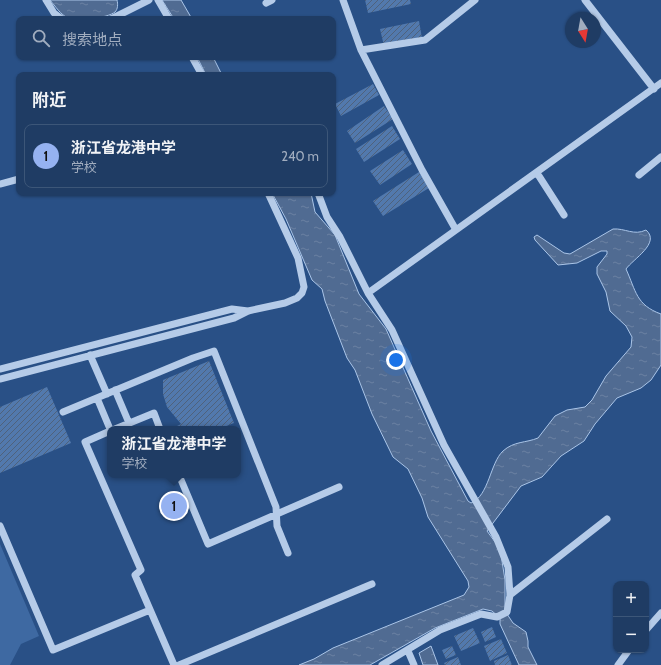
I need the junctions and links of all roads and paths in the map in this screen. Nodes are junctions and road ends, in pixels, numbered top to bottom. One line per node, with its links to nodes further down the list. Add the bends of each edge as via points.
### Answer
1 (46, 0): 7 (street)
2 (149, 0): 8 (street)
3 (158, 0): 9 (street)
4 (343, 0): 10 (street)
5 (475, 0): 10 (street, via 425,40)
6 (585, 0): 14 (street)
7 (59, 16)
8 (117, 16)
9 (167, 16)
10 (361, 50): 23 (street, via 422,170)
11 (194, 60): 12 (street)
12 (200, 72)
13 (661, 83): 14 (street)
14 (654, 89): 16 (street)
15 (661, 157): 17 (street)
16 (537, 173): 22 (street); 23 (street)
17 (639, 175)
18 (16, 180): 19 (street)
19 (0, 184)
20 (269, 196): 25 (street, via 298,258 304,287 300,295 285,303)
21 (319, 196): 24 (street, via 324,212 340,237)
22 (564, 215)
23 (456, 230): 24 (street)
24 (368, 293): 45 (street, via 392,330 438,435 491,527 508,567)
25 (248, 311): 26 (street, via 234,318); 27 (street, via 232,309)
26 (90, 355): 28 (street); 30 (street)
27 (0, 369)
28 (0, 379)
29 (115, 390): 30 (street); 33 (street); 40 (street, via 214,351 276,507)
30 (107, 394): 31 (street)
31 (97, 398): 32 (street); 34 (street)
32 (63, 412)
33 (129, 423): 35 (street); 36 (street, via 154,413)
34 (108, 426)
35 (122, 426)
36 (159, 426)
37 (107, 431): 46 (street, via 85,442 141,570 135,575)
38 (180, 478): 40 (street, via 208,544)
39 (339, 487): 40 (street)
40 (276, 514): 43 (street, via 277,526)
41 (607, 519): 45 (street)
42 (0, 526): 46 (street, via 53,650)
43 (288, 553)
44 (372, 584): 52 (street)
45 (510, 595): 49 (street, via 507,612 497,617 481,614 440,630)
46 (150, 610): 51 (street)
47 (661, 613): 48 (street)
48 (649, 627)
49 (408, 651): 53 (street); 54 (street)
50 (628, 653): 55 (street)
51 (174, 665)
52 (179, 665)
53 (382, 665)
54 (414, 665)
55 (618, 665)

